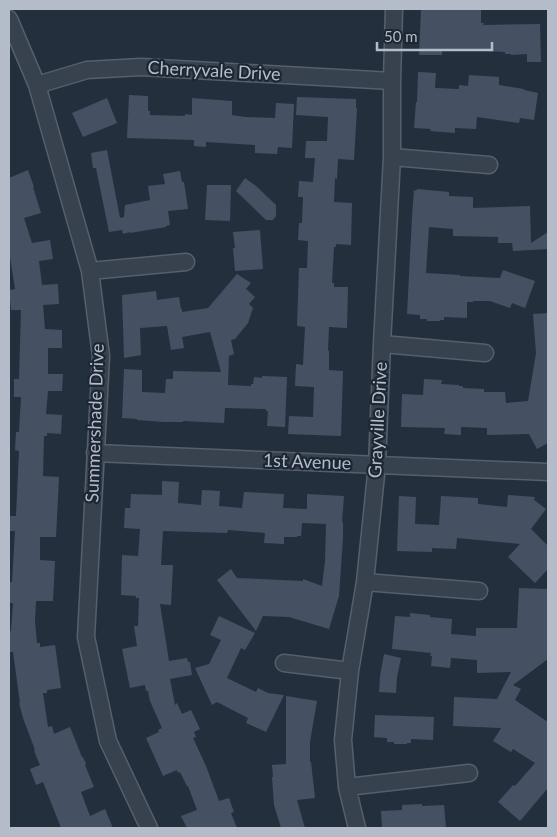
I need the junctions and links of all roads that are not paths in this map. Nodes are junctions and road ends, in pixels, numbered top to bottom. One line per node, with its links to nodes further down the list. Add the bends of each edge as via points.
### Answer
1 (394, 9): 3 (street, Grayville Drive)
2 (9, 19): 4 (street, Summershade Drive)
3 (392, 82): 4 (street, Cherryvale Drive, via 141,67 87,70); 5 (street, Grayville Drive)
4 (38, 85): 8 (street, Summershade Drive)
5 (392, 157): 6 (street); 9 (street, Grayville Drive)
6 (489, 165)
7 (186, 262): 8 (street)
8 (90, 271): 11 (street, Summershade Drive, via 101,356)
9 (382, 344): 10 (street); 12 (street, Grayville Drive)
10 (485, 353)
11 (95, 453): 12 (street, 1st Avenue); 20 (street, Summershade Drive, via 86,637 108,741)
12 (377, 465): 13 (street, 1st Avenue); 14 (street, Grayville Drive)
13 (548, 472)
14 (365, 582): 15 (street); 17 (street, Grayville Drive)
15 (479, 591)
16 (284, 663): 17 (street)
17 (350, 671): 19 (street, Grayville Drive, via 343,740)
18 (469, 773): 19 (street)
19 (347, 787): 21 (street, Grayville Drive)
20 (149, 828)
21 (357, 828)

